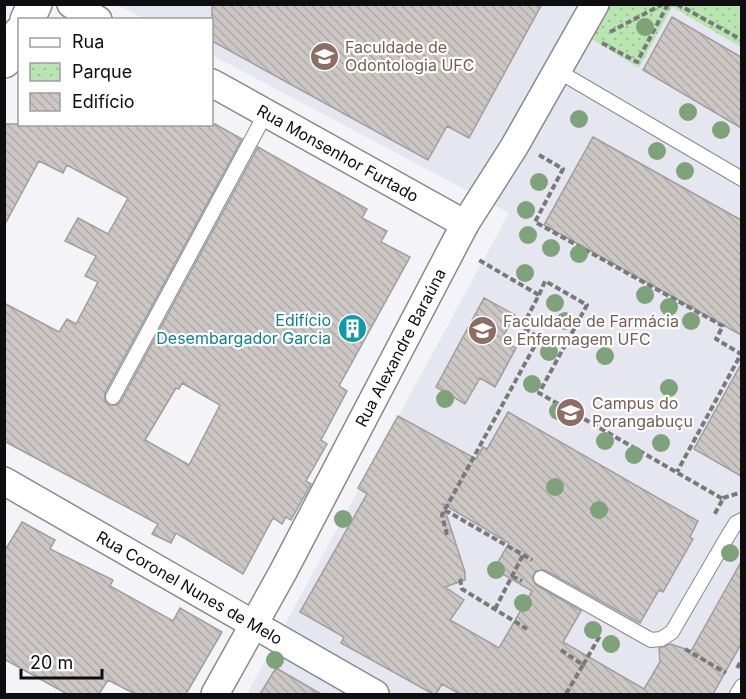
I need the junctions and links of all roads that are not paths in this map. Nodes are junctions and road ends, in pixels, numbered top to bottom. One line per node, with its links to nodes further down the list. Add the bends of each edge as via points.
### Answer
1 (35, 4): 4 (street)
2 (71, 4): 5 (street)
3 (595, 4): 8 (street, Rua Alexandre Baraúna)
4 (28, 18)
5 (95, 18)
6 (18, 36): 7 (street)
7 (4, 61)
8 (558, 71): 11 (lane); 12 (street, Rua Alexandre Baraúna)
9 (213, 84): 10 (street, Rua Monsenhor Furtado)
10 (266, 113): 12 (street, Rua Monsenhor Furtado); 13 (lane)
11 (741, 179)
12 (465, 224): 17 (street, Rua Alexandre Baraúna)
13 (113, 397)
14 (4, 481): 17 (street, Rua Coronel Nunes de Melo)
15 (741, 520): 16 (lane, via 672,632 661,639 651,640)
16 (541, 578)
17 (254, 624): 19 (street, Rua Alexandre Baraúna); 20 (street, Rua Coronel Nunes de Melo)
18 (737, 681): 21 (lane)
19 (215, 694)
20 (375, 694)
21 (737, 694)

